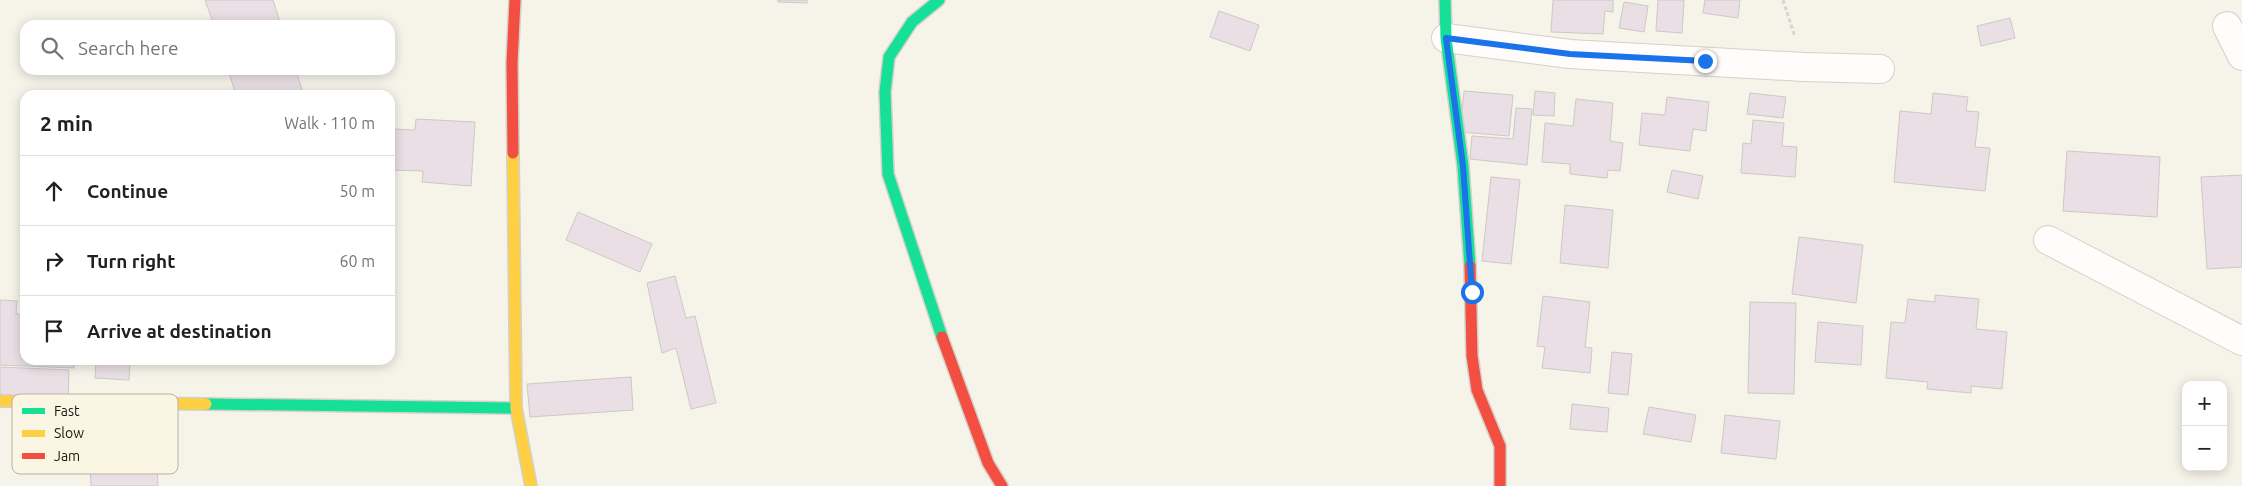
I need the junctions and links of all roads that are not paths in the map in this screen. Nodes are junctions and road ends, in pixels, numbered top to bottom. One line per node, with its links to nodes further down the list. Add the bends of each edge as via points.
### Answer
1 (515, 0): 11 (street, via 512,63)
2 (939, 0): 13 (street, via 912,22 889,57 885,92 888,174 958,385 988,463)
3 (1445, 0): 5 (street)
4 (2228, 26): 6 (street)
5 (1446, 38): 7 (street, via 1570,54); 14 (street, via 1463,166 1472,292 1472,356 1477,390 1500,446)
6 (2242, 56)
7 (1880, 69)
8 (2048, 240): 9 (street)
9 (2242, 341)
10 (178, 403): 11 (street)
11 (516, 408): 12 (street)
12 (531, 486)
13 (1002, 486)
14 (1500, 486)

